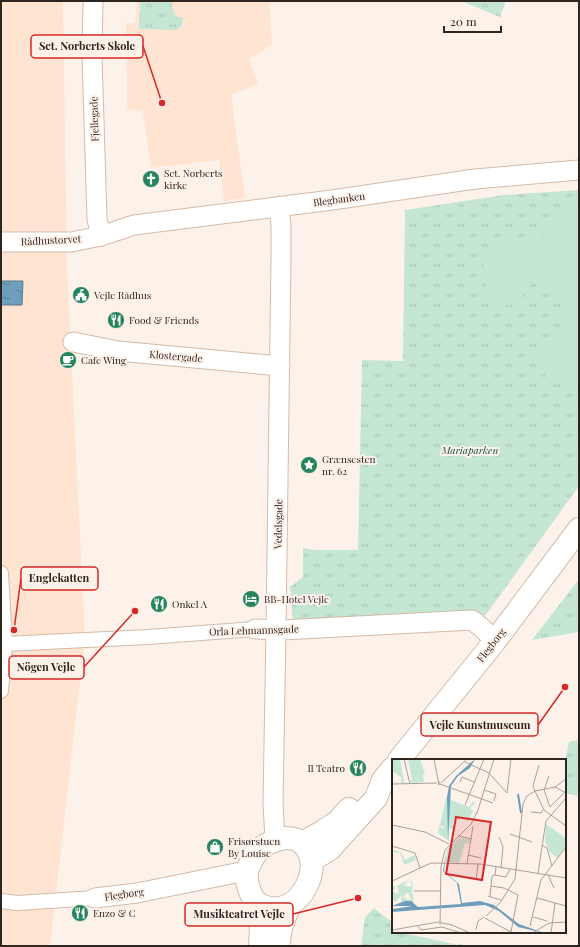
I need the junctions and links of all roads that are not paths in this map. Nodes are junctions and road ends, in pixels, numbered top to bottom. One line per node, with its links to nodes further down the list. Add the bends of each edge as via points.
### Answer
1 (93, 1): 4 (street, Fjellegade, via 92,56 97,219)
2 (579, 170): 3 (street, Blegbanken, via 475,179)
3 (279, 207): 4 (street, Blegbanken, via 134,225); 7 (street, Vedelsgade)
4 (101, 236): 5 (street, Rådhustorvet, via 71,242)
5 (1, 242)
6 (73, 342): 7 (street, Klostergade, via 118,351)
7 (280, 366): 11 (street, Vedelsgade)
8 (579, 529): 12 (main road, Flegborg)
9 (1, 573): 13 (street)
10 (255, 628): 11 (street, Orla Lehmannsgade); 13 (street, Orla Lehmannsgade)
11 (276, 629): 12 (street, Orla Lehmannsgade, via 472,620); 17 (street, Vedelsgade, via 273,804)
12 (495, 640): 15 (main road, Flegborg)
13 (5, 644): 14 (street)
14 (1, 691)
15 (400, 759)
16 (388, 774): 18 (main road, via 376,798 330,849)
17 (275, 840): 18 (main road, via 295,839); 19 (main road, via 257,852)
18 (307, 852): 23 (main road, via 312,870 302,894)
19 (246, 871): 20 (street, Flegborg, via 137,893); 22 (main road, via 249,888)
20 (95, 898): 21 (street, Flegborg, via 17,903)
21 (1, 901)
22 (260, 905): 23 (main road, via 270,909); 24 (main road)
23 (289, 906): 25 (main road)
24 (260, 946)
25 (278, 946)

